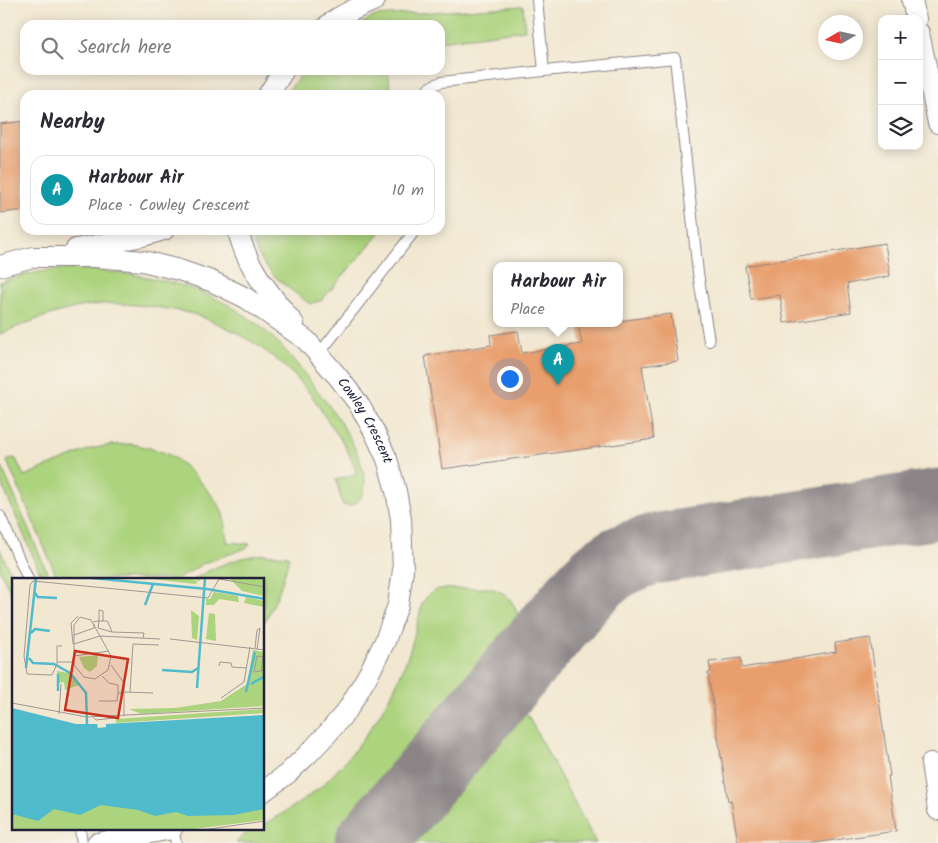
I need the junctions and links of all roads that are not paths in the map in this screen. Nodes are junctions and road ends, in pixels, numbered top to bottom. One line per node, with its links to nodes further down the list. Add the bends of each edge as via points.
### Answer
1 (376, 0): 5 (street)
2 (538, 0): 7 (lane)
3 (912, 0): 4 (street)
4 (915, 15)
5 (335, 20)
6 (925, 45): 11 (street)
7 (544, 71): 10 (lane, via 441,82); 17 (lane, via 675,58 698,273)
8 (281, 75): 9 (street)
9 (271, 90)
10 (427, 90)
11 (938, 123)
12 (146, 235): 15 (street)
13 (239, 235): 18 (street, via 260,281)
14 (411, 235): 18 (lane)
15 (33, 257): 16 (street, Cowley Crescent); 18 (street, Cowley Crescent, via 143,261 179,270 246,298)
16 (0, 266)
17 (709, 341)
18 (312, 347): 22 (street, Cowley Crescent, via 358,403 387,459 401,519 403,570 398,605 385,641 348,709 308,754)
19 (0, 516): 20 (lane)
20 (28, 578)
21 (931, 763): 23 (street)
22 (265, 790)
23 (938, 810)
24 (80, 830): 27 (lane)
25 (168, 830): 28 (street)
26 (173, 830): 29 (lane)
27 (82, 843)
28 (97, 843)
29 (176, 843)

